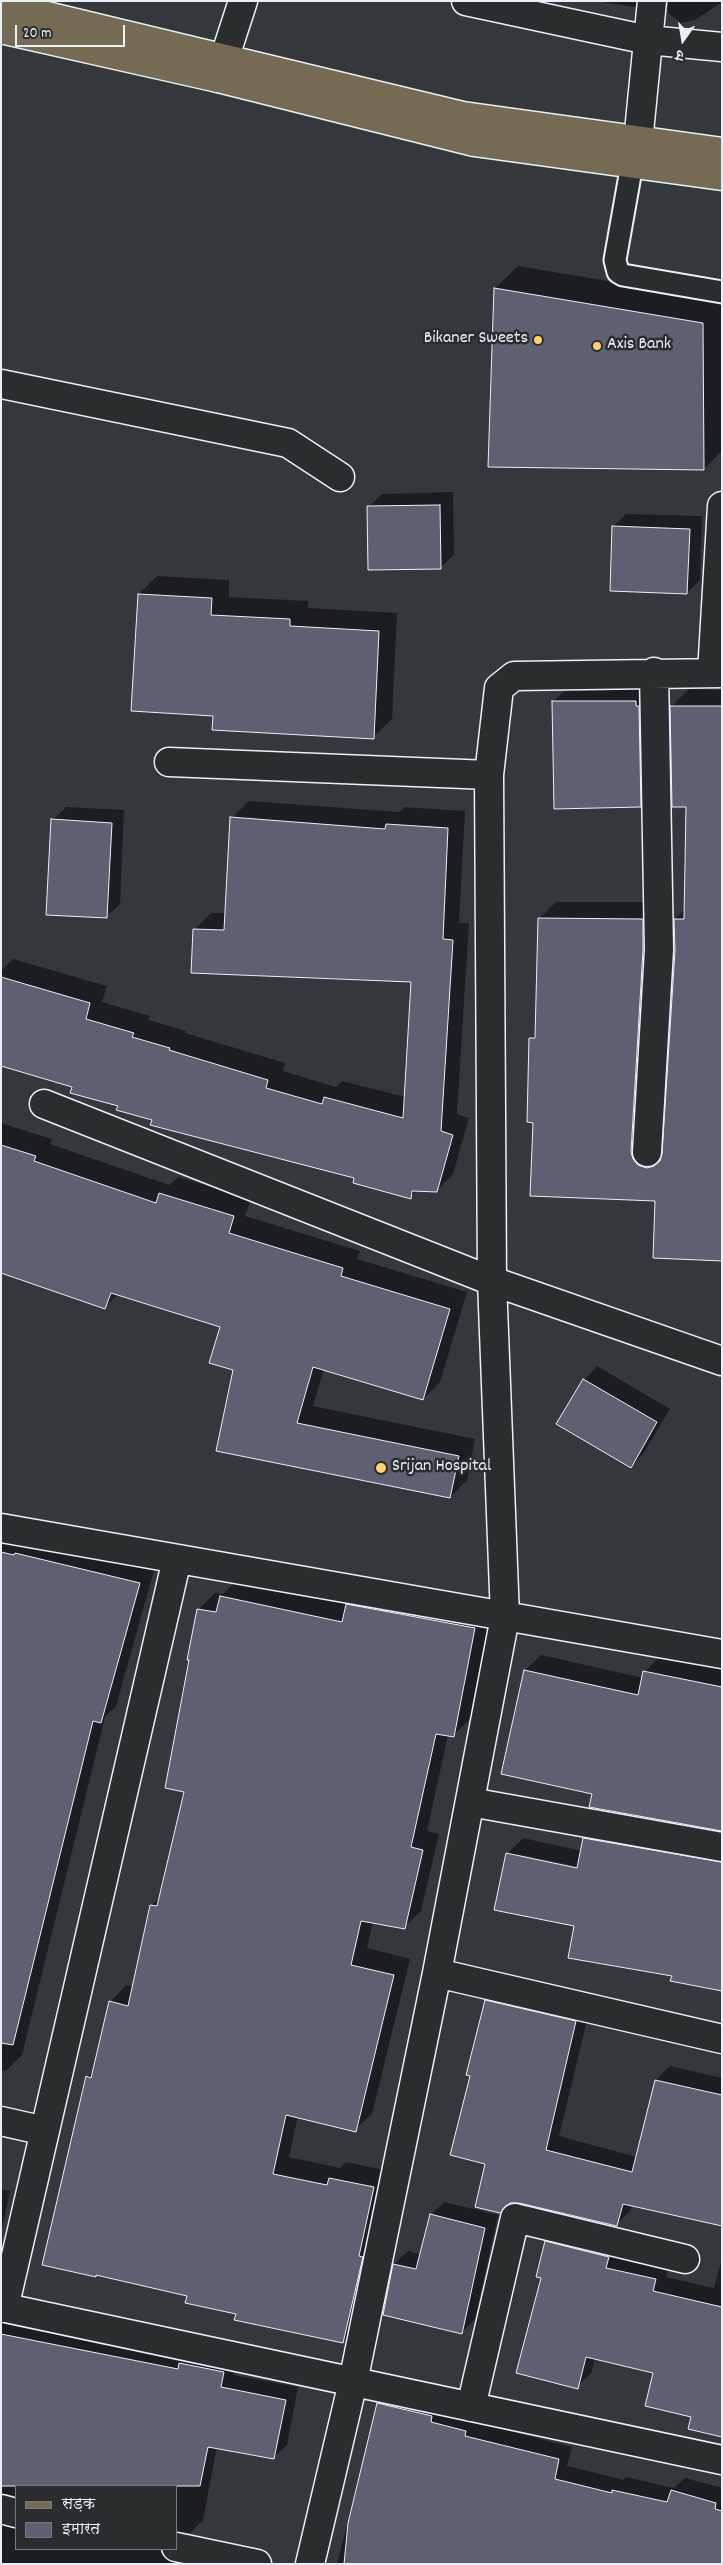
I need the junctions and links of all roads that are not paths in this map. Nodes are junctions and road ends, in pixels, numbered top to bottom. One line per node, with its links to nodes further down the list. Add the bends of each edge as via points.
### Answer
1 (243, 1): 8 (street)
2 (466, 1): 6 (street)
3 (652, 1): 6 (street)
4 (1, 5): 8 (main road)
5 (1, 28): 8 (main road)
6 (648, 40): 7 (street); 10 (street)
7 (722, 47)
8 (221, 69): 10 (main road)
9 (722, 152): 10 (main road)
10 (635, 153): 11 (main road); 12 (lane, via 615,260 618,272)
11 (722, 176)
12 (722, 292)
13 (1, 384): 14 (street, via 288,444)
14 (340, 477)
15 (722, 506): 17 (street)
16 (654, 672): 17 (street); 19 (street, via 514,676 499,688); 21 (street, via 659,950)
17 (717, 673)
18 (170, 762): 19 (street)
19 (488, 775): 22 (street)
20 (44, 1104): 22 (street)
21 (647, 1152)
22 (492, 1281): 23 (street); 26 (street)
23 (722, 1361)
24 (1, 1528): 25 (street)
25 (177, 1559): 26 (street); 33 (street)
26 (505, 1617): 27 (street); 28 (street)
27 (722, 1654)
28 (470, 1802): 29 (street); 30 (street)
29 (722, 1847)
30 (438, 1973): 31 (street); 36 (street)
31 (722, 2039)
32 (1, 2121): 33 (street)
33 (45, 2131): 35 (street)
34 (685, 2259): 37 (street, via 515,2218)
35 (2, 2308): 36 (street)
36 (353, 2382): 37 (street); 43 (street)
37 (471, 2407): 38 (street)
38 (722, 2460)
39 (1, 2510): 40 (street)
40 (15, 2513)
41 (178, 2546): 42 (street)
42 (257, 2564)
43 (310, 2564)

